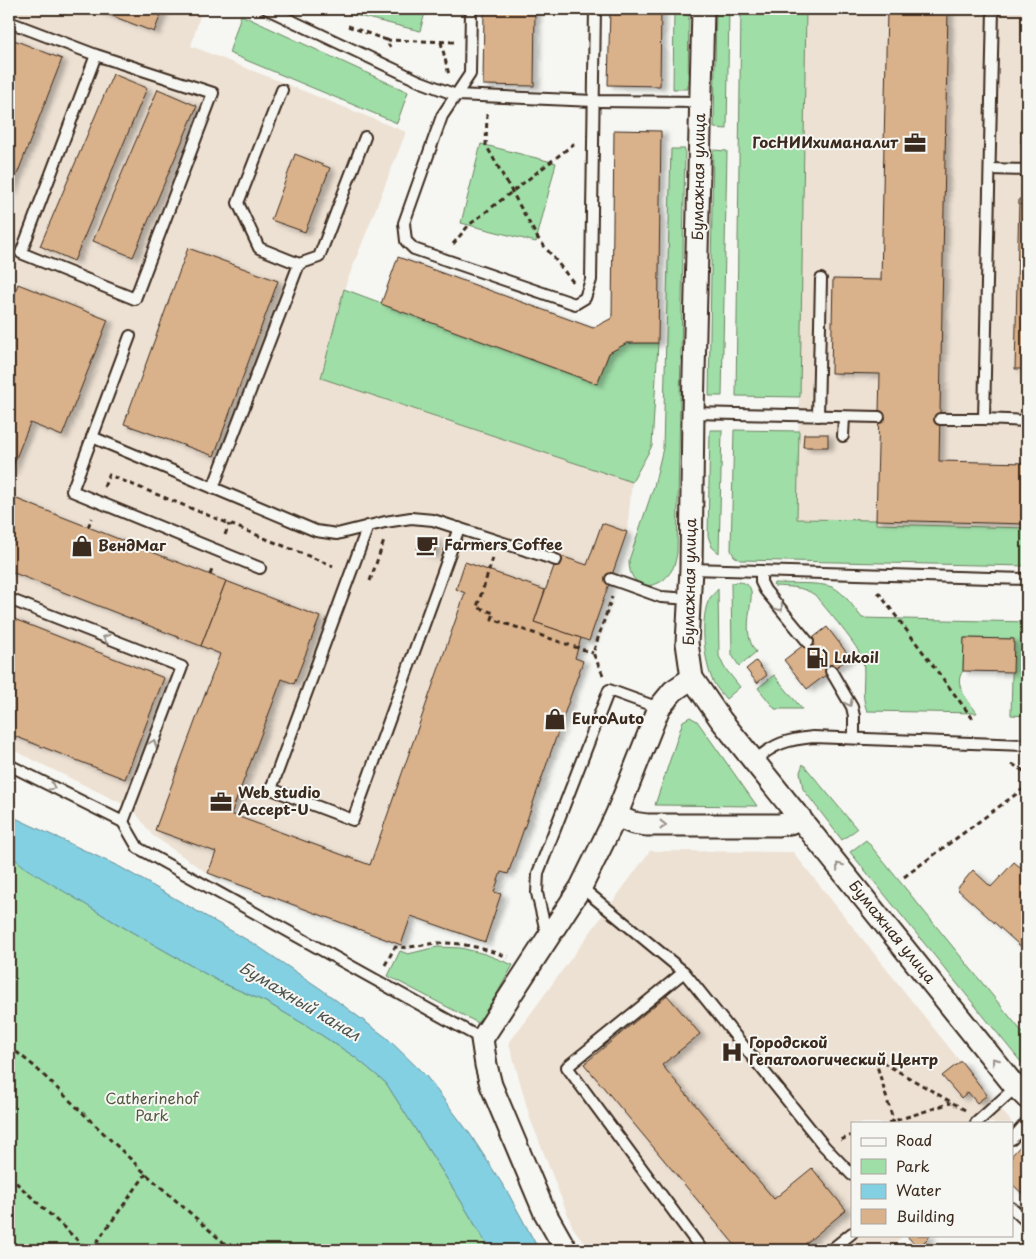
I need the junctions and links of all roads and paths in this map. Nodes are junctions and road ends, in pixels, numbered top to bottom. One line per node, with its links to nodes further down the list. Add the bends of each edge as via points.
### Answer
1 (267, 9): 13 (lane, via 419,81)
2 (471, 9): 9 (lane)
3 (595, 9): 15 (lane)
4 (703, 9): 16 (street, Бумажная улица)
5 (993, 9): 19 (lane)
6 (9, 22): 10 (lane)
7 (386, 40): 8 (path)
8 (441, 42): 9 (path); 11 (path)
9 (470, 43): 13 (lane, via 470,74)
10 (96, 55): 10 (lane, via 21,253 135,299 213,94)
11 (451, 83)
12 (282, 90): 23 (lane, via 238,203 259,248)
13 (456, 95): 14 (lane); 22 (lane, via 442,116 404,223 406,241 414,249)
14 (488, 96): 15 (lane); 21 (path, via 486,145)
15 (594, 100): 16 (lane); 17 (lane)
16 (701, 102): 27 (street, Бумажная улица)
17 (593, 129): 21 (path); 25 (lane, via 591,280)
18 (365, 137): 23 (lane, via 318,257)
19 (990, 169): 20 (lane); 32 (lane)
20 (1027, 170)
21 (512, 192): 22 (path, via 469,225); 25 (path, via 537,237)
22 (441, 258): 25 (lane, via 575,304)
23 (299, 264): 37 (lane)
24 (821, 279): 28 (lane)
25 (585, 298)
26 (130, 336): 35 (lane)
27 (693, 413): 28 (lane); 44 (street, Бумажная улица)
28 (818, 416): 29 (lane)
29 (844, 416): 30 (lane); 34 (lane)
30 (879, 417)
31 (940, 419): 32 (lane)
32 (984, 419): 33 (lane)
33 (1027, 421)
34 (844, 436)
35 (92, 437): 37 (lane); 43 (lane, via 72,491)
36 (109, 475): 42 (path)
37 (213, 488): 38 (lane, via 316,531 337,534)
38 (368, 526): 39 (lane, via 411,518); 39 (lane, via 271,789 353,820)
39 (460, 528): 41 (lane)
40 (385, 538): 49 (path)
41 (556, 560)
42 (333, 566)
43 (260, 568)
44 (691, 569): 46 (lane); 52 (street, Бумажная улица)
45 (490, 571): 54 (path, via 477,606 494,613 492,619)
46 (760, 571): 47 (lane); 53 (lane, one-way to 53, via 765,590)
47 (865, 574): 48 (lane); 59 (path)
48 (1027, 579)
49 (370, 581)
50 (614, 581): 52 (lane, via 661,597); 54 (path)
51 (9, 599): 69 (lane, one-way to 51, via 182,667)
52 (690, 599): 56 (street, Бумажная улица, via 687,643)
53 (808, 642)
54 (593, 653): 57 (path)
55 (832, 671): 60 (lane, one-way to 60, via 852,707)
56 (692, 678): 58 (street, via 672,691); 62 (street, Бумажная улица)
57 (609, 690): 58 (lane); 72 (lane, via 538,873 537,893)
58 (659, 708): 67 (street)
59 (973, 719)
60 (854, 738): 61 (lane); 62 (lane, via 789,740)
61 (1027, 745)
62 (754, 760): 68 (street, Бумажная улица)
63 (1012, 764): 65 (path)
64 (9, 765): 69 (lane, one-way to 69)
65 (1027, 773)
66 (1027, 786): 70 (path)
67 (616, 816): 68 (street, one-way to 68, via 648,825 778,825); 71 (street)
68 (800, 817): 78 (street, Бумажная улица, one-way to 68)
69 (123, 822): 75 (lane, via 138,848)
70 (904, 877)
71 (581, 887): 72 (street); 74 (lane)
72 (547, 939): 76 (street)
73 (513, 959): 75 (path, via 458,943 395,947)
74 (684, 972): 85 (lane, via 824,1146); 94 (lane, via 567,1067)
75 (378, 981): 76 (lane)
76 (482, 1039): 93 (street, via 491,1085 544,1211)
77 (9, 1046): 84 (path)
78 (1022, 1092): 80 (lane)
79 (952, 1103): 80 (path); 81 (path); 81 (path, via 875,1058)
80 (979, 1120)
81 (894, 1122)
82 (1027, 1122): 83 (lane)
83 (1014, 1137)
84 (146, 1174): 91 (path); 92 (path)
85 (851, 1174)
86 (9, 1176): 87 (path)
87 (10, 1180): 91 (path)
88 (1014, 1210): 89 (lane)
89 (1027, 1222)
90 (851, 1233): 95 (lane)
91 (90, 1250)
92 (232, 1250)
93 (566, 1250)
94 (702, 1250)
95 (831, 1250)

